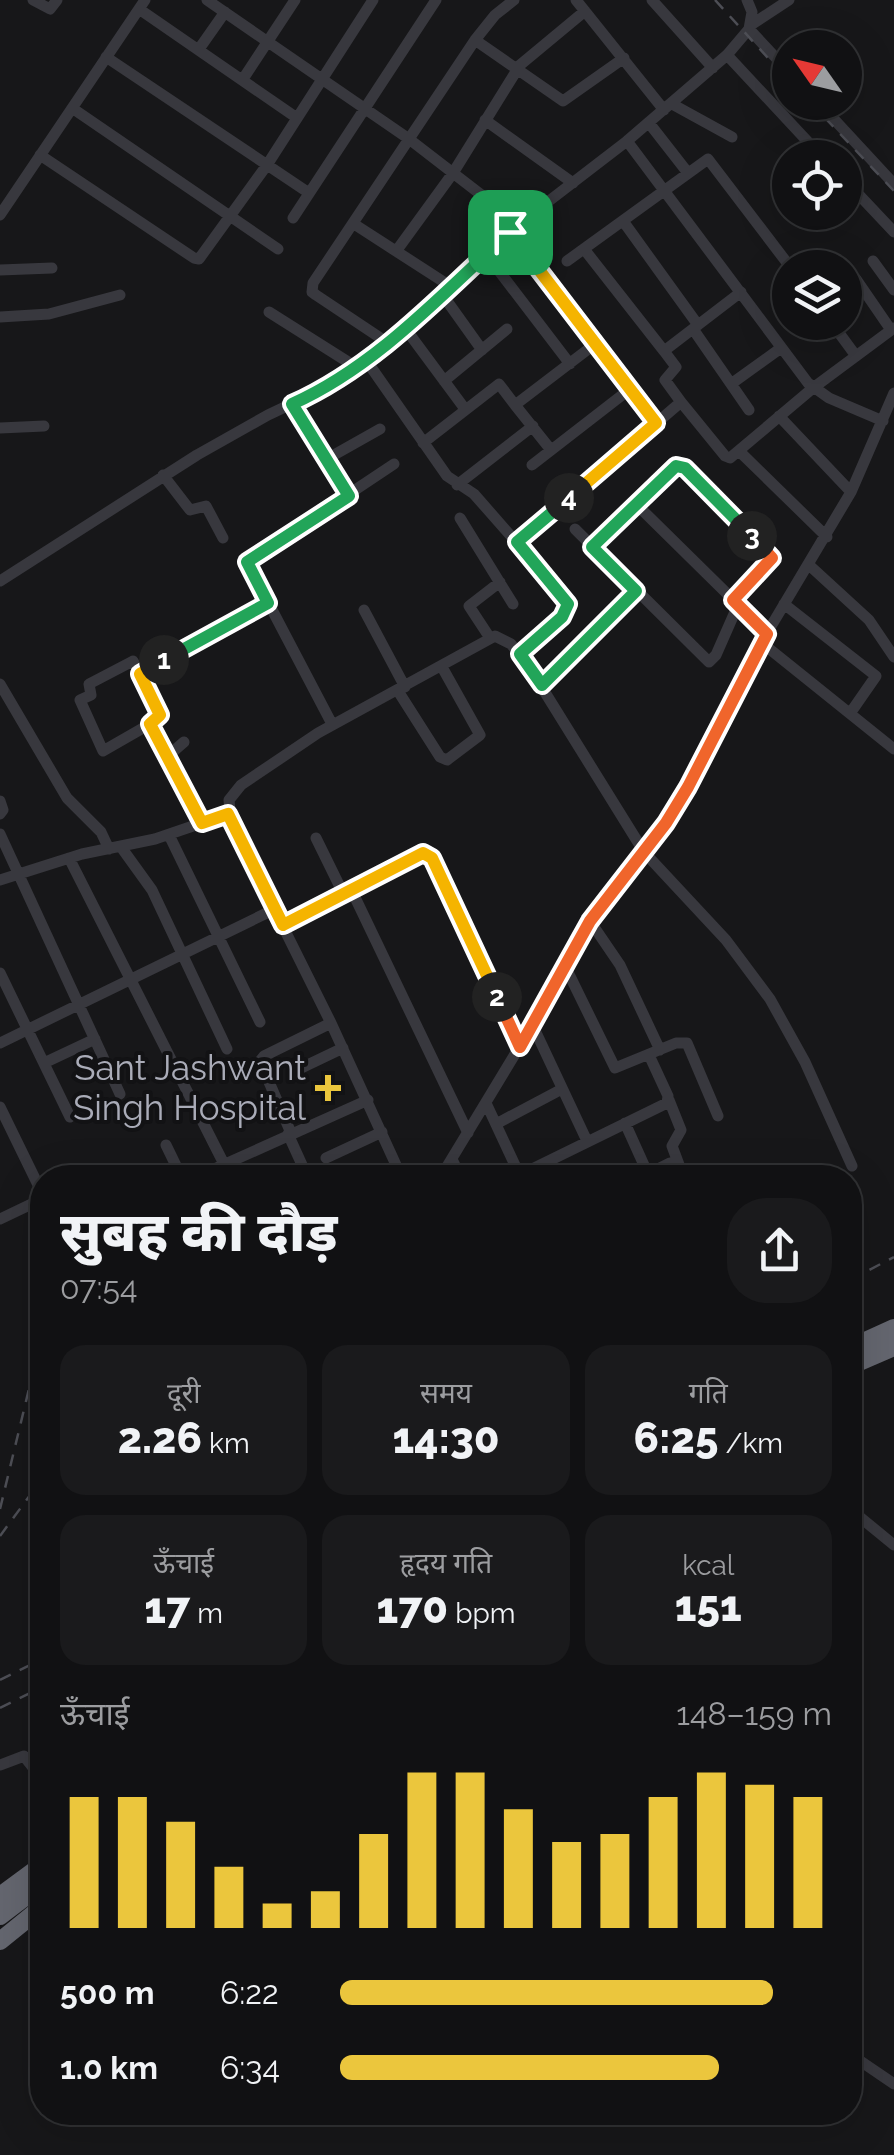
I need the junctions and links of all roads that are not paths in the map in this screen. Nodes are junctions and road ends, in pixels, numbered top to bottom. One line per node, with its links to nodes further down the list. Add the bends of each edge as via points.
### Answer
1 (34, 0): 2 (street, via 50,9)
2 (57, 0)
3 (207, 0): 13 (street)
4 (295, 0): 17 (street)
5 (374, 0): 26 (street)
6 (436, 0): 29 (street)
7 (514, 0): 16 (street)
8 (576, 0): 14 (street)
9 (652, 0): 23 (street)
10 (748, 0): 15 (street)
11 (789, 0): 15 (street)
12 (142, 4): 18 (street); 21 (street)
13 (225, 12): 17 (street); 18 (street)
14 (585, 12): 22 (street); 24 (street)
15 (750, 27): 19 (street); 20 (street)
16 (475, 40): 24 (street); 35 (street)
17 (268, 42): 25 (street); 26 (street)
18 (199, 49): 25 (street)
19 (772, 52)
20 (727, 56): 23 (street); 36 (street)
21 (106, 57): 28 (street); 39 (street)
22 (624, 58): 24 (street, via 566,100); 27 (street)
23 (712, 68): 27 (street)
24 (516, 71): 31 (street)
25 (243, 79): 30 (street)
26 (322, 80): 29 (street); 30 (street)
27 (668, 107): 33 (street); 34 (street)
28 (72, 108): 38 (street); 48 (street)
29 (366, 109): 35 (street); 45 (street)
30 (297, 118): 39 (street)
31 (485, 120): 40 (street); 42 (street)
32 (835, 120): 43 (street)
33 (648, 123): 37 (street); 41 (street)
34 (732, 137)
35 (409, 139): 40 (street); 51 (street)
36 (806, 140)
37 (627, 142): 42 (street); 44 (street)
38 (40, 154): 47 (street); 48 (street, via 197,259)
39 (267, 165): 45 (street); 48 (street)
40 (453, 173): 52 (street); 56 (street)
41 (688, 173): 44 (street); 57 (street, via 712,161)
42 (573, 182): 52 (street)
43 (894, 184)
44 (664, 190): 50 (street); 66 (street)
45 (309, 194): 49 (street)
46 (862, 198): 53 (street)
47 (0, 215)
48 (231, 215): 54 (street)
49 (293, 218)
50 (623, 221): 55 (street); 70 (street)
51 (354, 224): 56 (street); 75 (street, via 312,292)
52 (515, 228): 58 (street); 76 (street)
53 (894, 232)
54 (278, 249)
55 (584, 249): 59 (street); 79 (street)
56 (397, 250): 64 (street)
57 (778, 250)
58 (486, 254): 64 (street); 82 (street)
59 (567, 260)
60 (873, 261): 65 (street)
61 (52, 268): 62 (street)
62 (0, 270)
63 (862, 287): 73 (street)
64 (446, 290): 71 (street); 78 (street)
65 (894, 290)
66 (741, 292): 70 (street); 77 (street)
67 (120, 295): 69 (street, via 49,314)
68 (269, 312): 81 (street)
69 (0, 317)
70 (695, 327): 79 (street); 84 (street)
71 (405, 328): 75 (street); 83 (street)
72 (507, 329): 78 (street)
73 (893, 329): 80 (street)
74 (845, 340): 80 (street)
75 (388, 343): 81 (street)
76 (595, 344): 82 (street); 86 (street)
77 (781, 348): 84 (street); 85 (street)
78 (482, 350): 83 (street)
79 (664, 351): 88 (street, via 676,367 665,380)
80 (856, 356): 85 (street)
81 (361, 363): 89 (street); 100 (street)
82 (570, 364): 90 (street)
83 (444, 381): 91 (street)
84 (731, 384): 92 (street)
85 (813, 388): 93 (street); 94 (street)
86 (630, 390): 95 (street); 101 (street)
87 (894, 393): 94 (street)
88 (681, 402): 95 (street); 102 (street, via 725,456)
89 (292, 404): 103 (street); 106 (street)
90 (515, 405): 91 (street, via 499,384); 97 (street)
91 (465, 409): 100 (street)
92 (749, 410)
93 (779, 416): 102 (street); 108 (street)
94 (883, 422): 108 (street)
95 (656, 423): 115 (street)
96 (44, 426): 98 (street)
97 (532, 426): 101 (street); 107 (street)
98 (0, 428)
99 (380, 428): 103 (street)
100 (423, 443): 107 (street)
101 (552, 450): 105 (street)
102 (739, 451): 113 (street)
103 (325, 460): 109 (street)
104 (394, 464): 109 (street)
105 (532, 465)
106 (163, 475): 114 (street, via 190,510 206,506); 118 (street)
107 (457, 485): 115 (street, via 474,494)
108 (852, 492): 113 (street)
109 (349, 496): 122 (street, via 247,562)
110 (636, 504): 116 (street); 121 (street); 121 (street, via 676,466 685,468 771,555)
111 (460, 518): 119 (street)
112 (575, 529): 116 (street)
113 (826, 536): 117 (street)
114 (223, 538)
115 (517, 542): 129 (street, via 568,604)
116 (592, 547): 120 (street)
117 (809, 565): 124 (street); 128 (street)
118 (0, 581)
119 (500, 582): 123 (street); 126 (street, via 468,606)
120 (636, 591): 121 (street, via 709,662); 133 (street)
121 (736, 602): 127 (street)
122 (268, 603): 131 (street); 137 (street)
123 (513, 604)
124 (784, 604): 127 (street); 135 (street, via 876,676)
125 (364, 610): 134 (street)
126 (490, 638): 129 (street, via 504,639); 130 (street)
127 (765, 638): 135 (street); 149 (street, via 688,787)
128 (892, 648)
129 (520, 654): 133 (street)
130 (442, 667): 134 (street); 134 (street, via 480,735 447,760)
131 (140, 674): 136 (street, via 160,715); 136 (street, via 133,661 89,684 90,695 80,700 102,751)
132 (0, 684): 148 (street, via 67,798)
133 (542, 685): 149 (street)
134 (402, 689): 137 (street)
135 (850, 712): 139 (street)
136 (150, 724): 140 (street)
137 (332, 724): 143 (street, via 240,785)
138 (184, 742): 140 (street)
139 (894, 749)
140 (168, 754): 144 (street)
141 (0, 801): 142 (street)
142 (0, 814)
143 (228, 814): 144 (street); 154 (street)
144 (202, 823): 146 (street)
145 (0, 834): 151 (street)
146 (168, 835): 148 (street); 157 (street)
147 (316, 838): 153 (street)
148 (115, 848): 150 (street); 158 (street, via 145,876)
149 (644, 852): 155 (street); 204 (street, via 770,999)
150 (69, 858): 151 (street); 161 (street)
151 (19, 874): 152 (street); 162 (street)
152 (0, 880)
153 (347, 891): 156 (street); 169 (street, via 418,854 432,858); 186 (street)
154 (275, 909): 156 (street); 157 (street)
155 (590, 921): 159 (street); 172 (street, via 620,965)
156 (283, 925): 164 (street)
157 (220, 935): 158 (street); 163 (street)
158 (181, 955): 161 (street); 171 (street)
159 (565, 966): 165 (street); 172 (street, via 615,1068)
160 (0, 972): 166 (street)
161 (130, 978): 162 (street); 193 (street)
162 (79, 1004): 166 (street); 167 (street)
163 (260, 1022)
164 (331, 1022): 170 (street); 187 (street, via 260,1061)
165 (533, 1026): 169 (street); 175 (street)
166 (27, 1028): 168 (street); 173 (street)
167 (95, 1039): 173 (street); 176 (street)
168 (0, 1043)
169 (520, 1047): 179 (street)
170 (342, 1048): 174 (street); 177 (street)
171 (227, 1049)
172 (654, 1053): 178 (street); 181 (street, via 686,1043)
173 (44, 1063): 182 (street)
174 (298, 1070)
175 (562, 1089): 184 (street); 188 (street)
176 (120, 1094)
177 (368, 1100): 185 (street); 187 (street)
178 (669, 1100): 183 (street); 203 (street, via 681,1130 672,1146)
179 (486, 1103): 184 (street); 186 (street)
180 (0, 1107): 205 (street)
181 (718, 1116)
182 (70, 1117)
183 (625, 1123): 188 (street); 201 (street)
184 (496, 1124): 199 (street)
185 (382, 1132): 190 (street); 196 (street)
186 (468, 1133): 191 (street)
187 (290, 1134): 193 (street); 195 (street)
188 (587, 1141): 200 (street)
189 (166, 1145): 194 (street)
190 (326, 1158)
191 (452, 1159): 197 (street); 198 (street)
192 (670, 1163): 202 (street)
193 (224, 1164)
194 (176, 1165)
195 (303, 1165)
196 (396, 1165)
197 (448, 1165)
198 (455, 1165)
199 (516, 1165)
200 (542, 1165)
201 (640, 1165)
202 (666, 1165)
203 (679, 1165)
204 (852, 1165)
205 (30, 1171)
206 (30, 1203): 207 (street)
207 (0, 1219)
208 (894, 1328): 209 (highway)
209 (862, 1343)
210 (894, 1347): 211 (highway)
211 (862, 1361)
212 (862, 1519): 213 (street)
213 (894, 1545)
214 (30, 1764): 215 (street, via 24,1756)
215 (0, 1765)
216 (30, 1874): 218 (highway)
217 (30, 1893): 219 (highway)
218 (0, 1896)
219 (0, 1916)
220 (30, 1917): 221 (highway)
221 (0, 1941)
222 (862, 2062): 223 (street)
223 (894, 2084)

